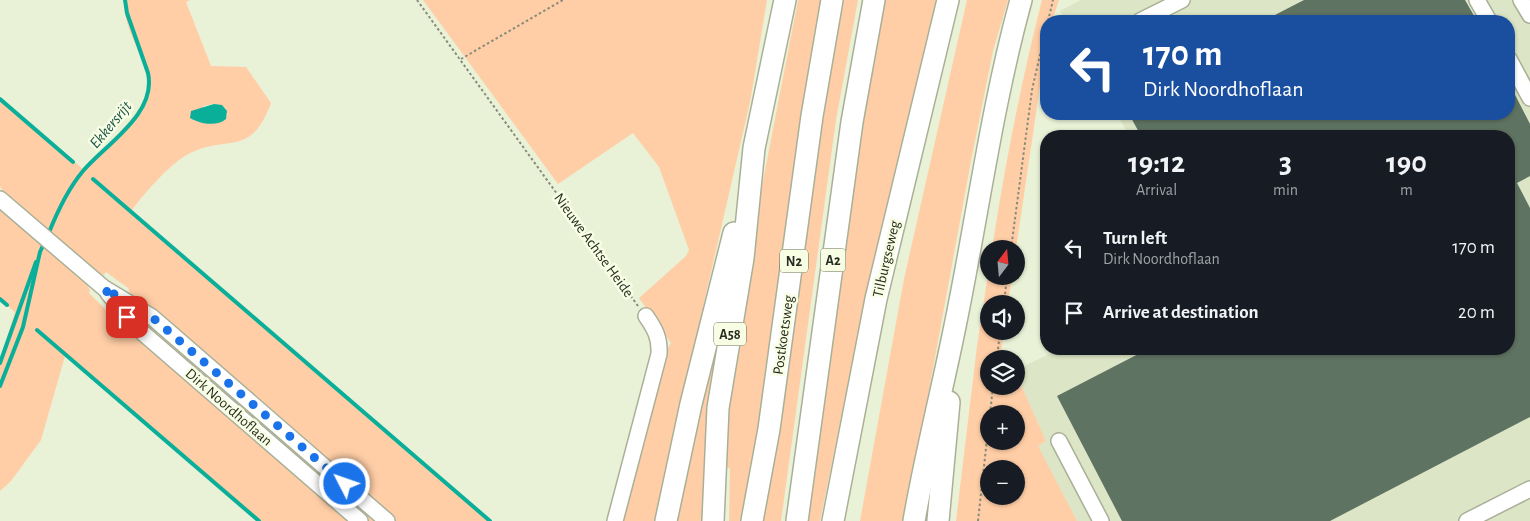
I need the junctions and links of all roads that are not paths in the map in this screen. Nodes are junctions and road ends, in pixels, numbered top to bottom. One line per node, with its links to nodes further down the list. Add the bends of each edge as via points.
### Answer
1 (785, 0): 14 (highway, A58)
2 (832, 0): 26 (highway, Postkoetsweg / N2, via 812,116 771,420)
3 (874, 0): 27 (highway, A2, via 852,122)
4 (948, 0): 28 (highway, Tilburgseweg, via 876,299)
5 (1021, 0): 18 (highway, via 1006,54)
6 (1182, 0): 9 (street)
7 (1521, 0): 11 (street)
8 (1479, 2): 10 (street)
9 (1152, 15)
10 (1486, 15)
11 (1530, 15)
12 (1515, 70): 13 (street)
13 (1530, 98)
14 (754, 148): 24 (highway, A58, via 691,404); 25 (highway, A58, via 743,258 718,408)
15 (0, 199): 16 (street, Dirk Noordhoflaan)
16 (104, 288): 21 (street, Dirk Noordhoflaan, via 136,327); 22 (street, Dirk Noordhoflaan, via 152,317)
17 (646, 316): 23 (street, via 656,331 659,354)
18 (954, 332): 29 (highway, via 924,461); 30 (highway)
19 (1059, 441): 31 (street)
20 (1530, 489): 32 (street)
21 (360, 521)
22 (387, 521)
23 (615, 521)
24 (666, 521)
25 (713, 521)
26 (752, 521)
27 (797, 521)
28 (835, 521)
29 (914, 521)
30 (938, 521)
31 (1101, 521)
32 (1467, 521)

